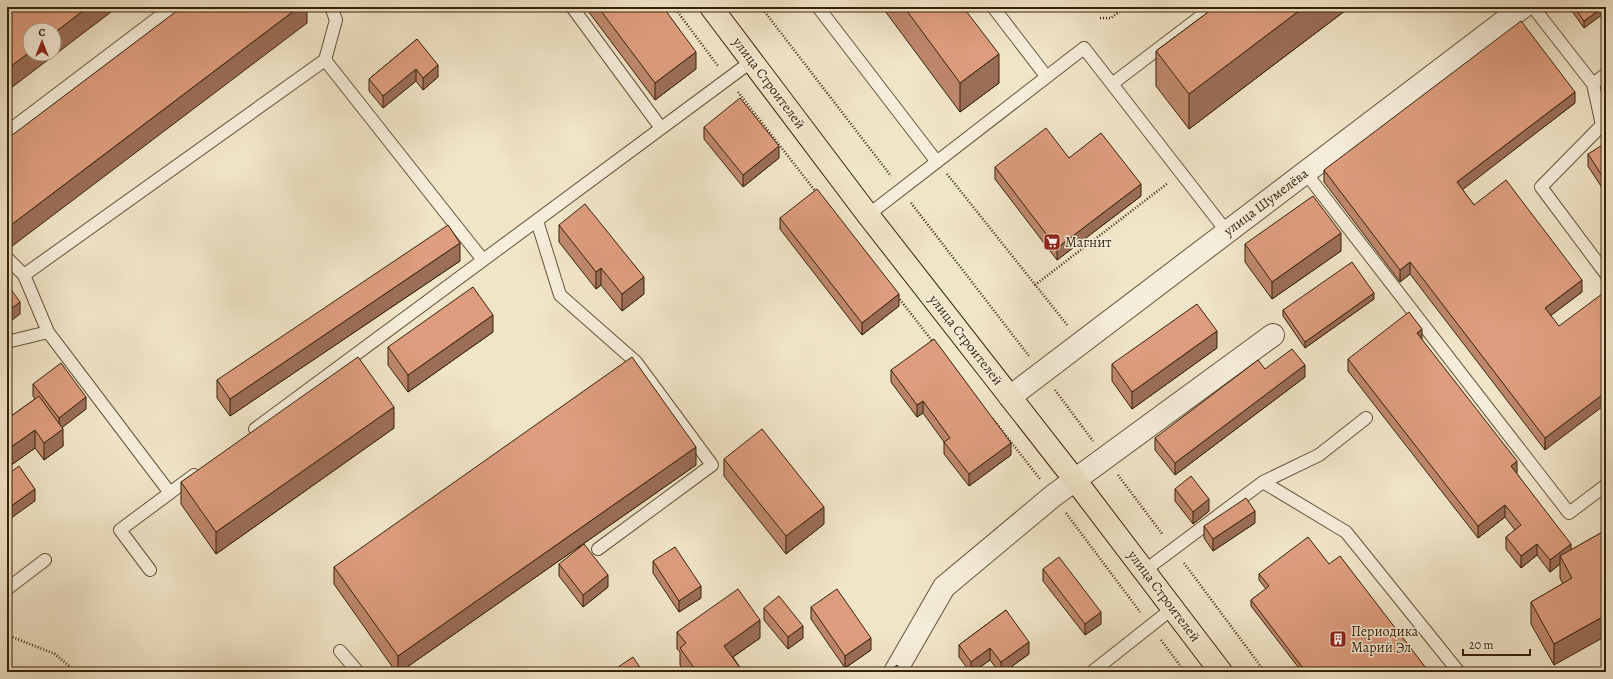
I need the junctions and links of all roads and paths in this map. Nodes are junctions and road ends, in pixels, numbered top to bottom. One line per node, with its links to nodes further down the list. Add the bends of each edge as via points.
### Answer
1 (172, 7): 23 (lane)
2 (331, 7): 14 (lane, via 336,20)
3 (572, 7): 22 (lane)
4 (674, 7): 18 (path)
5 (711, 7): 15 (main road, улица Строителей)
6 (761, 7): 27 (path)
7 (818, 7): 24 (lane)
8 (993, 7): 17 (lane)
9 (1125, 7): 13 (path, via 1111,18)
10 (1213, 7): 19 (lane)
11 (1523, 7): 25 (street, улица Шумелёва)
12 (1534, 7): 20 (lane)
13 (1100, 18)
14 (325, 60): 33 (lane); 35 (lane)
15 (752, 60): 18 (lane); 29 (main road, улица Строителей)
16 (1606, 74): 20 (lane)
17 (1046, 76): 19 (lane, via 1084,48); 24 (lane)
18 (728, 79): 22 (lane); 28 (path)
19 (1112, 84): 26 (lane)
20 (1593, 84): 21 (lane)
21 (1604, 127): 34 (lane, via 1541,187)
22 (661, 128): 30 (lane)
23 (7, 132)
24 (937, 162): 27 (lane); 36 (path)
25 (1305, 172): 31 (street, улица Шумелёва); 52 (lane, via 1569,513)
26 (1182, 173): 31 (lane); 36 (path)
27 (901, 189): 29 (lane); 43 (path)
28 (820, 197)
29 (868, 215): 44 (main road, улица Строителей)
30 (537, 220): 33 (lane); 55 (lane, via 560,295 636,362 712,465)
31 (1227, 232): 41 (street, улица Шумелёва)
32 (7, 258): 35 (lane)
33 (483, 260): 47 (lane)
34 (1606, 274)
35 (24, 275): 38 (lane)
36 (1035, 285): 41 (path)
37 (898, 297): 42 (path)
38 (48, 332): 40 (lane); 53 (lane)
39 (1273, 335): 48 (street)
40 (7, 342)
41 (1081, 342): 43 (street, улица Шумелёва)
42 (937, 347)
43 (1042, 372): 44 (street, улица Шумелёва); 48 (path)
44 (1010, 396): 50 (main road, улица Строителей)
45 (990, 415): 54 (path)
46 (1366, 418): 51 (lane, via 1319,455)
47 (247, 436)
48 (1105, 458): 50 (street); 56 (path)
49 (202, 469): 53 (lane)
50 (1075, 480): 54 (street); 59 (main road, улица Строителей)
51 (1263, 482): 56 (lane); 65 (lane, via 1346,532)
52 (1606, 485)
53 (170, 493): 58 (lane, via 120,530)
54 (1053, 496): 62 (path); 68 (street, via 944,587)
55 (598, 549)
56 (1174, 550): 59 (lane); 72 (path)
57 (45, 560): 60 (lane)
58 (150, 570)
59 (1144, 571): 61 (main road, улица Строителей)
60 (7, 589)
61 (1173, 608): 62 (lane); 71 (main road, улица Строителей)
62 (1151, 626): 69 (lane); 70 (path)
63 (7, 635): 66 (path, via 55,654)
64 (340, 651): 67 (lane)
65 (1458, 671)
66 (76, 672)
67 (358, 672)
68 (895, 672)
69 (1092, 672)
70 (1185, 672)
71 (1221, 672)
72 (1265, 672)

